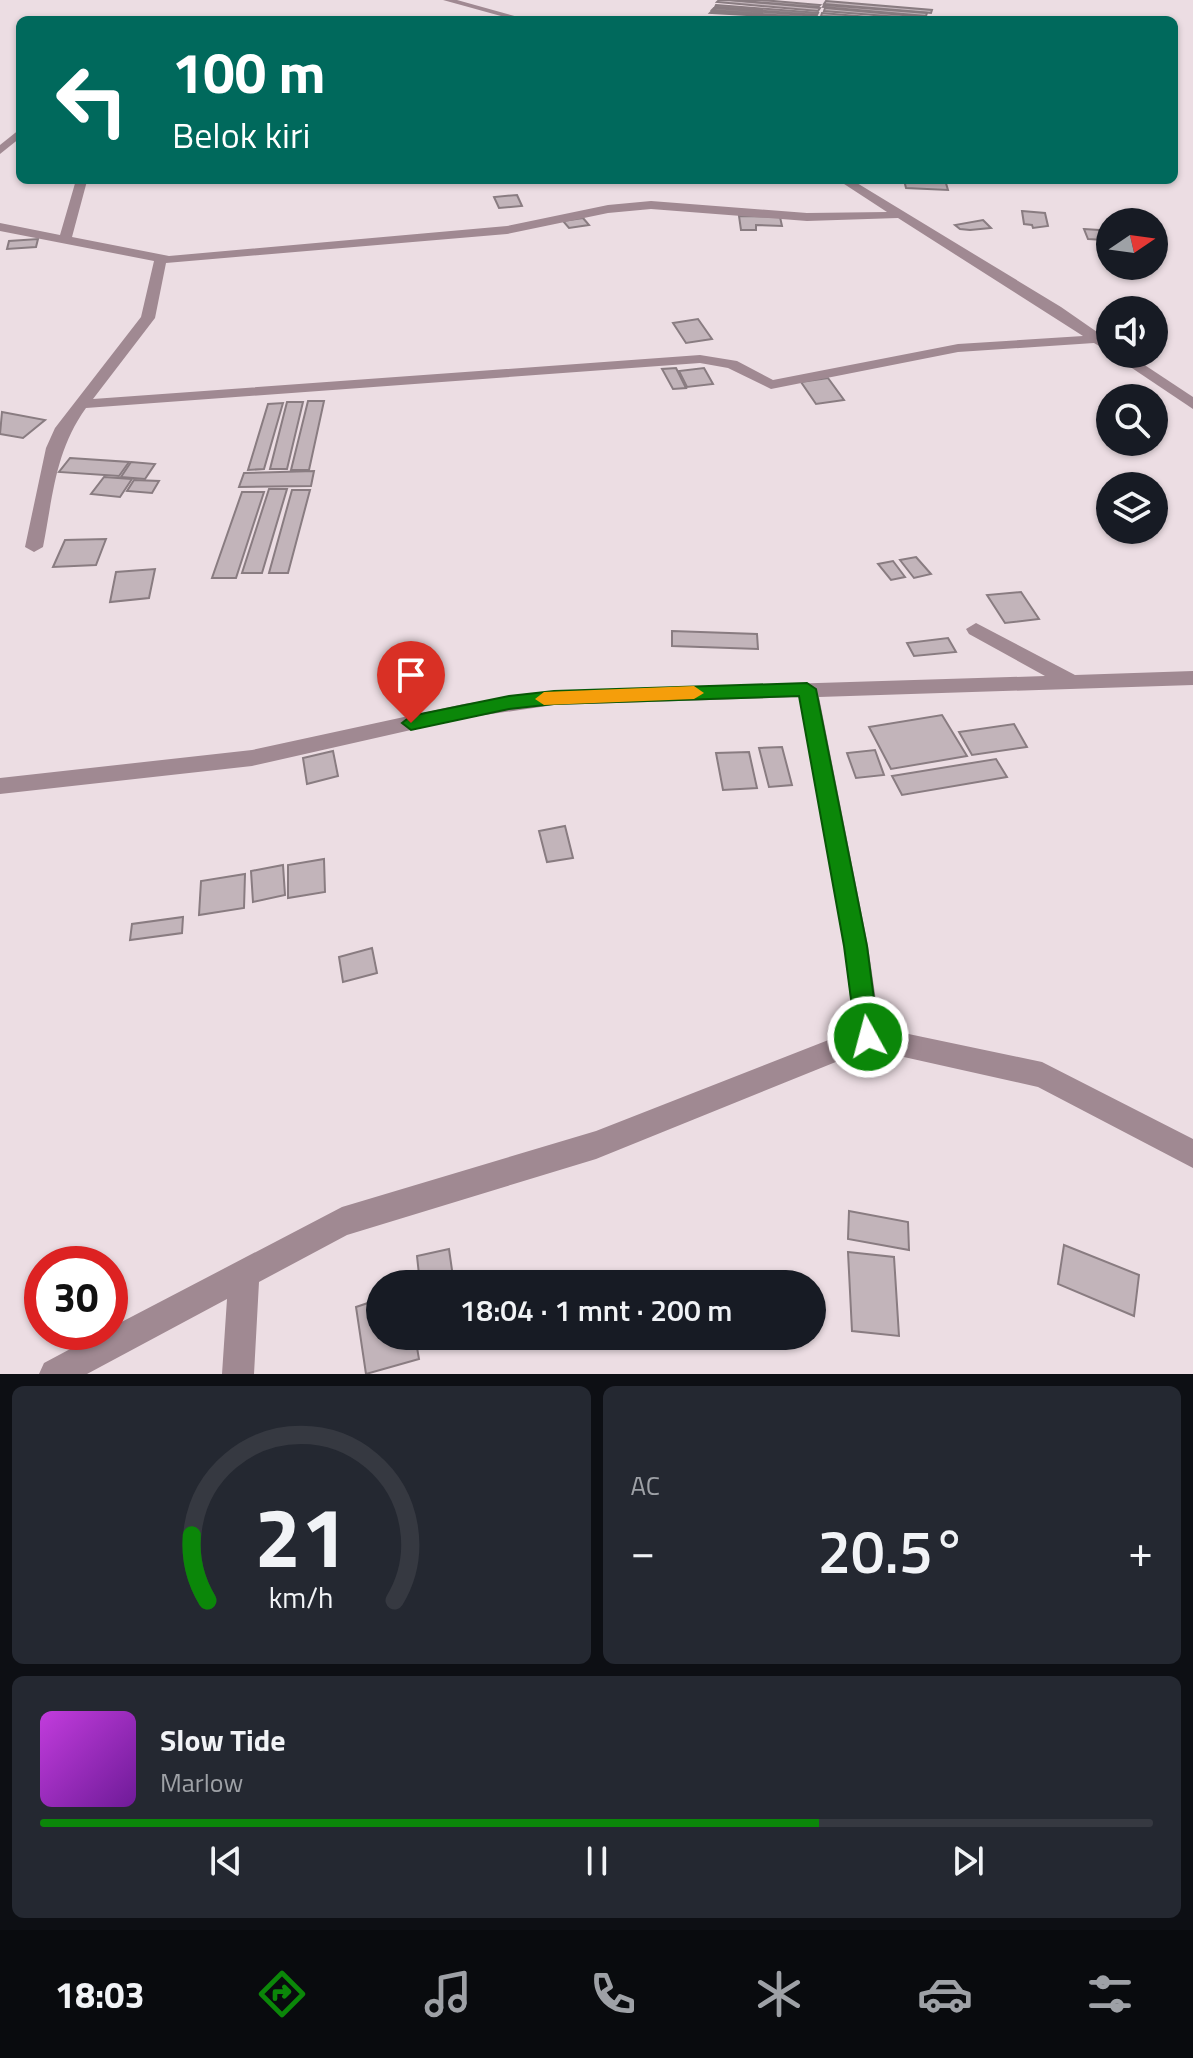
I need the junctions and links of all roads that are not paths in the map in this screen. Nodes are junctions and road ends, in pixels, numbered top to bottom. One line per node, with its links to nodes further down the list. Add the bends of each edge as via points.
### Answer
1 (447, 0): 2 (street)
2 (509, 16)
3 (16, 136): 4 (street)
4 (0, 151)
5 (80, 184): 9 (street)
6 (850, 184): 7 (street)
7 (898, 215): 10 (street, via 807,217 640,206 507,230); 11 (street)
8 (0, 227): 9 (street)
9 (65, 241): 10 (street)
10 (161, 259): 14 (street, via 148,318)
11 (1096, 339)
12 (1096, 344): 14 (street, via 958,348 771,385 732,364 700,359)
13 (1139, 368): 15 (street)
14 (81, 404): 16 (street, via 54,448)
15 (1193, 404)
16 (34, 547)
17 (976, 629): 19 (street)
18 (1193, 678): 19 (street)
19 (1070, 681): 20 (street)
20 (807, 689): 21 (street, via 509,702 252,758); 22 (street)
21 (0, 786)
22 (868, 1037): 23 (street, via 1042,1075); 24 (street, via 596,1145 342,1222)
23 (1193, 1154)
24 (244, 1273): 25 (street); 26 (street)
25 (55, 1374)
26 (238, 1374)

